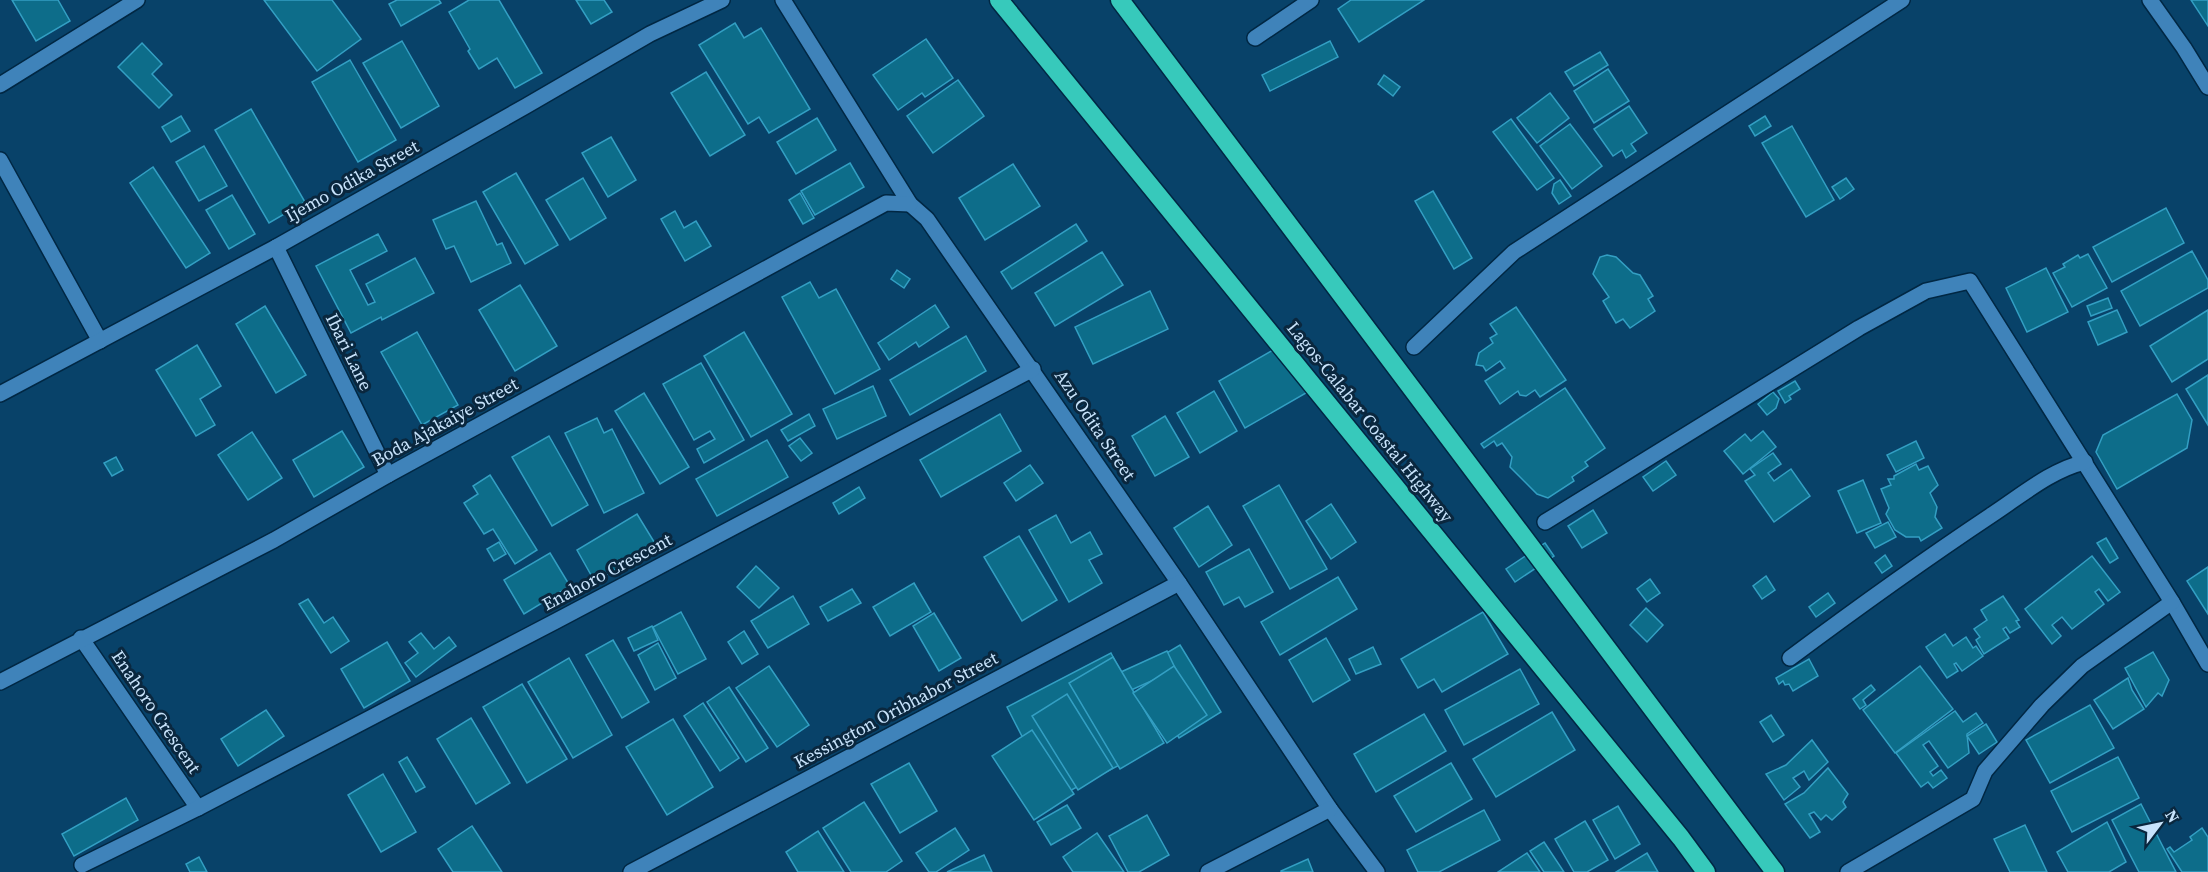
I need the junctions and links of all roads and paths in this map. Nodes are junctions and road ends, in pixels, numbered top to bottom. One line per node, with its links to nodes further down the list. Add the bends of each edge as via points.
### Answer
1 (136, 0): 10 (street)
2 (722, 0): 14 (street, Ijemo Odika Street, via 650,33)
3 (783, 0): 13 (street, Azu Odita Street)
4 (999, 0): 34 (highway, Lagos-Calabar Coastal Highway)
5 (1120, 0): 35 (highway)
6 (1311, 0): 9 (street)
7 (1902, 0): 16 (street, via 1514,252)
8 (2150, 0): 11 (street)
9 (1255, 38)
10 (0, 85)
11 (2208, 87)
12 (0, 160): 15 (street)
13 (910, 204): 17 (street, Azu Odita Street, via 927,219); 20 (street, Boda Ajakaiye Street, via 886,203)
14 (276, 247): 15 (street, Ijemo Odika Street); 20 (street, Ibari Lane)
15 (100, 341): 18 (street, Ijemo Odika Street)
16 (1414, 347)
17 (1033, 369): 22 (street, Azu Odita Street); 28 (street, Enahoro Crescent)
18 (0, 394)
19 (2085, 462): 21 (street, via 1970,281 1926,291 1858,328); 23 (street); 25 (street, via 2068,466 2002,507 1883,588)
20 (388, 475): 24 (street, Boda Ajakaiye Street, via 274,540)
21 (1545, 522)
22 (1179, 583): 29 (street, Azu Odita Street); 31 (street, Kessington Oribhabor Street)
23 (2172, 602): 26 (street); 36 (street, via 2082,666 2042,705 1985,771 1973,799)
24 (81, 638): 27 (street, Boda Ajakaiye Street); 28 (street, Enahoro Crescent)
25 (1790, 658)
26 (2208, 664)
27 (0, 682)
28 (198, 808): 30 (street, Enahoro Crescent)
29 (1330, 809): 32 (street); 33 (street, Azu Odita Street)
30 (82, 865)
31 (631, 872)
32 (1208, 872)
33 (1377, 872)
34 (1706, 872)
35 (1775, 872)
36 (1848, 872)

